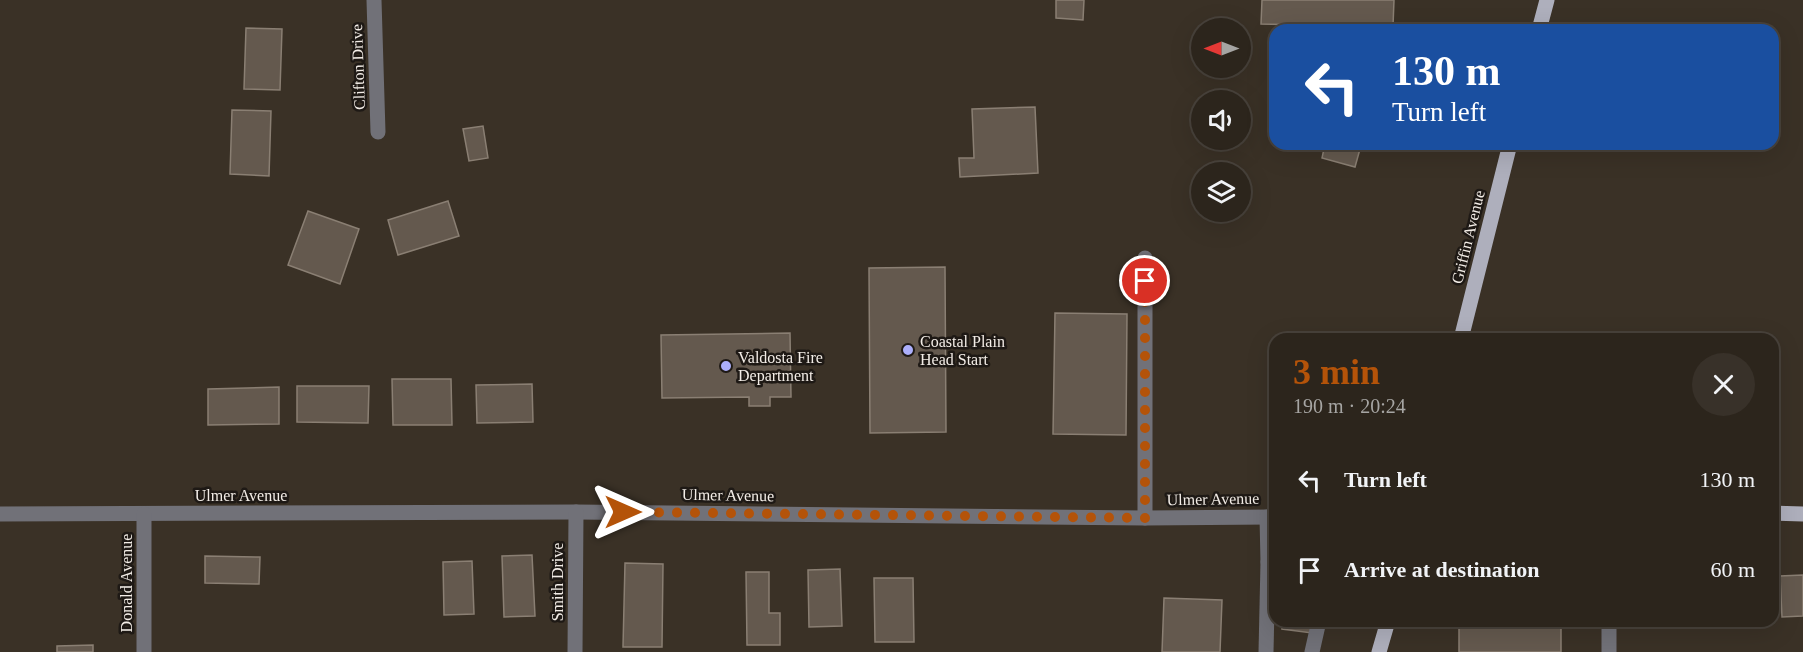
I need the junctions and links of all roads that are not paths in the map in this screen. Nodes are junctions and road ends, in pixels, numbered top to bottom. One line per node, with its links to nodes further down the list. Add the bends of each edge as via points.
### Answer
1 (374, 0): 6 (street, Clifton Drive)
2 (1536, 0): 4 (main road)
3 (1547, 0): 5 (main road)
4 (1540, 24)
5 (1540, 24)
6 (378, 132)
7 (1508, 150): 9 (main road, Griffin Avenue)
8 (1144, 258): 16 (street)
9 (1463, 333)
10 (576, 512): 13 (street, Ulmer Avenue); 16 (street, Ulmer Avenue); 22 (street, Smith Drive)
11 (1779, 513): 14 (main road)
12 (0, 514): 13 (street, Ulmer Avenue)
13 (144, 514): 21 (street, Donald Avenue)
14 (1803, 514)
15 (1269, 517): 16 (street, Ulmer Avenue)
16 (1145, 518)
17 (1269, 624): 23 (street)
18 (1318, 627): 24 (street)
19 (1386, 627): 25 (main road)
20 (1609, 627): 26 (street)
21 (144, 652)
22 (575, 652)
23 (1266, 652)
24 (1312, 652)
25 (1379, 652)
26 (1609, 652)

